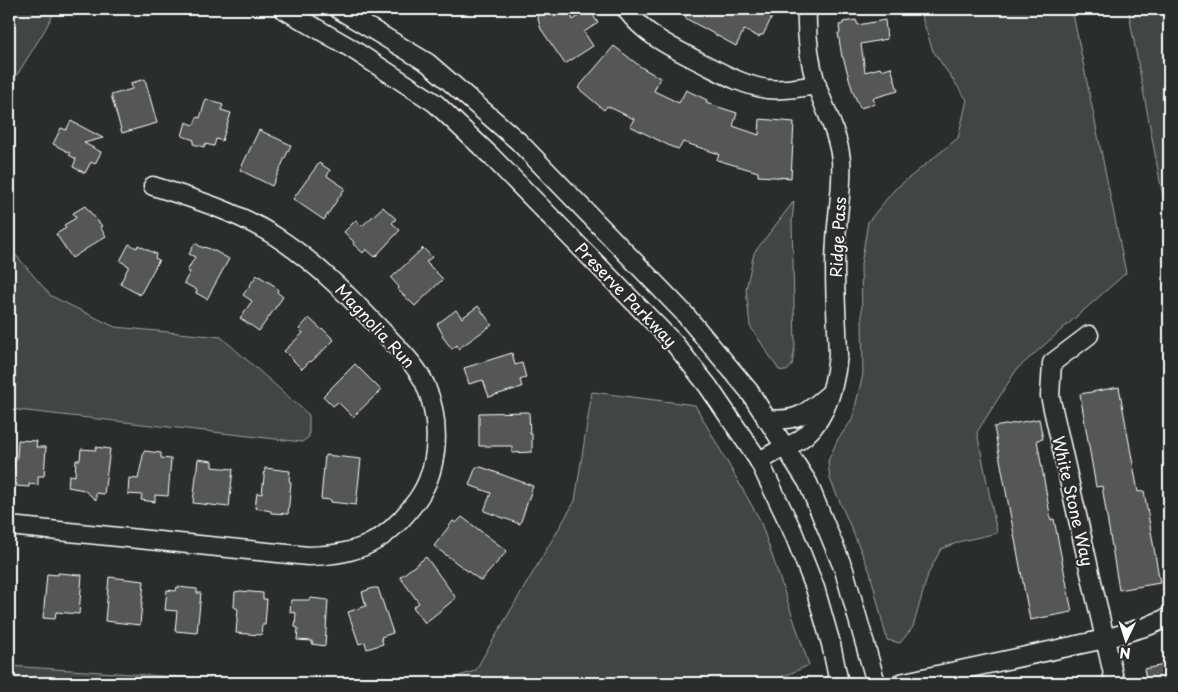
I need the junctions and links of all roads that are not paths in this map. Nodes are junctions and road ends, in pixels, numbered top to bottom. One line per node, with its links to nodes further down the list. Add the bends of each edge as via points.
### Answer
1 (283, 9): 11 (street, Preserve Parkway, via 435,103 492,156 674,343)
2 (338, 9): 9 (street, Preserve Parkway, via 428,63 518,141 683,312 749,391)
3 (626, 9): 5 (street, via 664,43 739,82 776,89)
4 (806, 9): 5 (street, Ridge Pass, via 807,44)
5 (817, 85): 8 (street, Ridge Pass, via 832,123 840,160 835,260 838,355)
6 (153, 186): 12 (street, Magnolia Run, via 208,203 274,236 327,276 406,356 425,385 434,418 436,449 432,469 397,526 359,548 331,556)
7 (1088, 335): 14 (street, White Stone Way, via 1052,363 1050,396)
8 (832, 392): 9 (street, via 804,414 784,421); 10 (street, Ridge Pass, via 810,431 797,442)
9 (766, 419): 10 (street, Preserve Parkway)
10 (784, 447): 11 (street, Ridge Pass); 16 (street, Preserve Parkway, via 808,483 844,570)
11 (759, 461): 15 (street, Preserve Parkway, via 815,588)
12 (9, 526)
13 (1169, 617): 14 (street)
14 (1105, 639): 17 (street); 18 (street, White Stone Way)
15 (839, 683)
16 (876, 683)
17 (900, 683)
18 (1115, 683)

